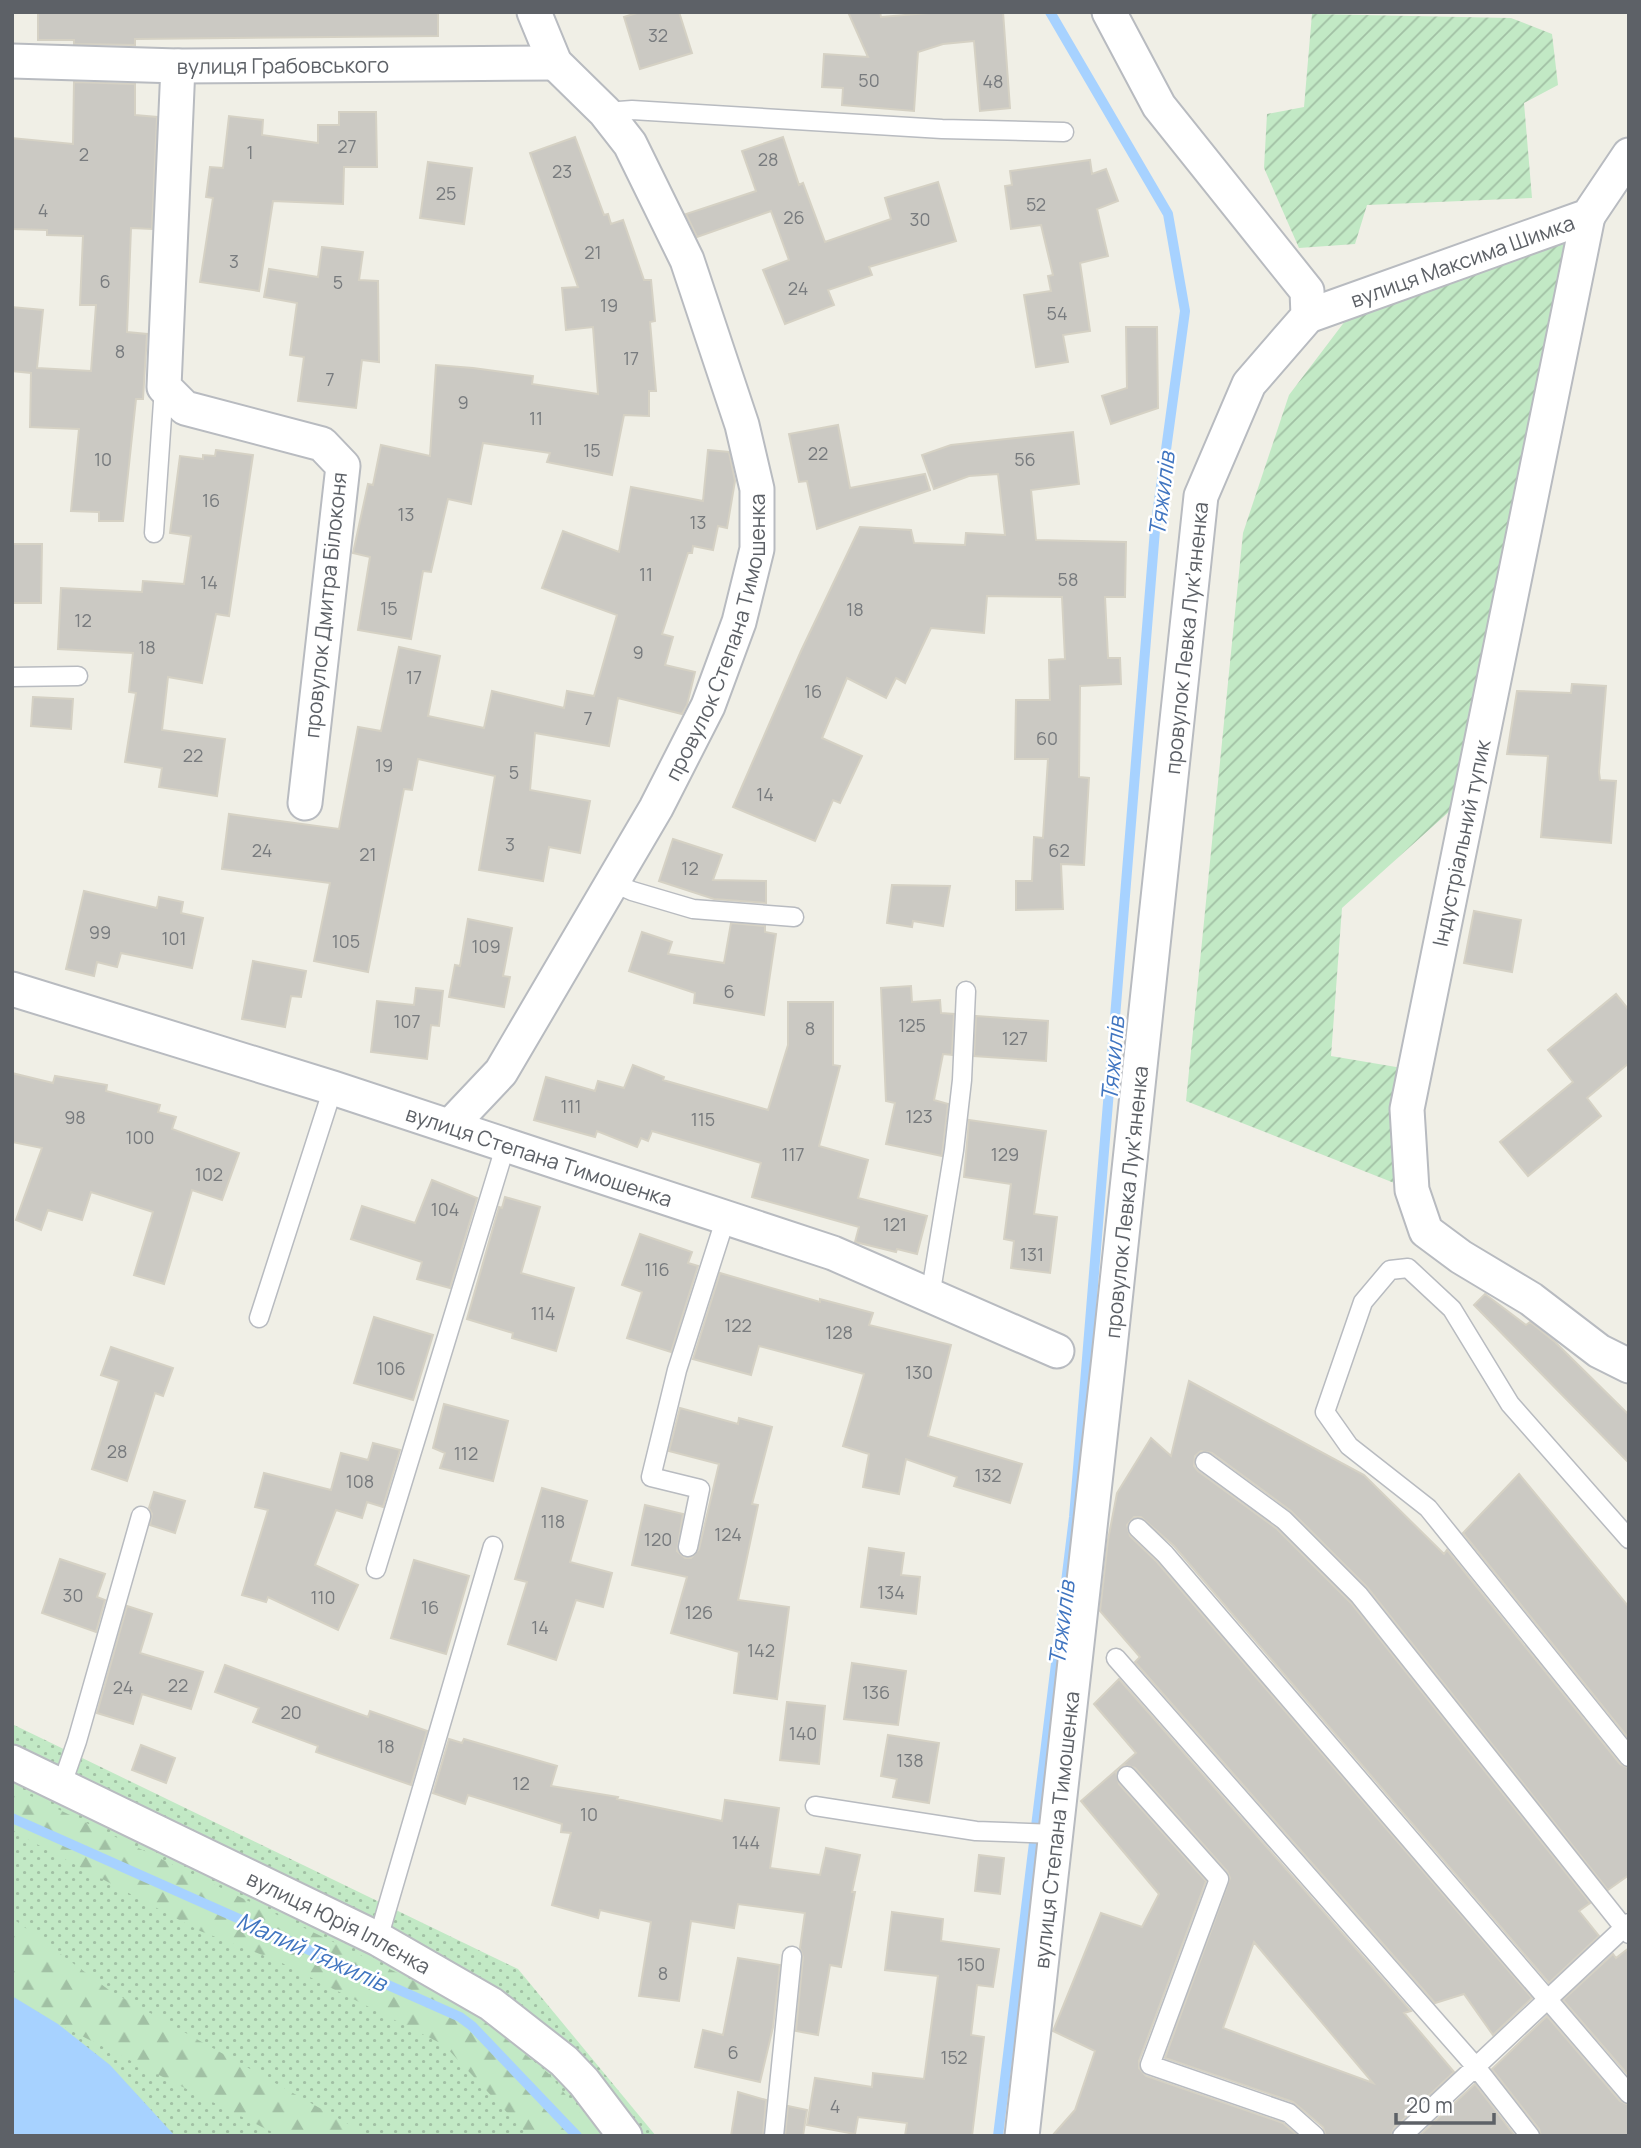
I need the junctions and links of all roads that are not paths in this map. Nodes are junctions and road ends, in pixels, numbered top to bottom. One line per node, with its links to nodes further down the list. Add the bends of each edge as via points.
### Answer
1 (534, 12): 4 (street, провулок Степана Тимошенка)
2 (1109, 12): 10 (street, via 1159,106 1307,291)
3 (12, 61): 5 (street, вулиця Грабовського)
4 (555, 64): 5 (street, вулиця Грабовського); 6 (street, провулок Степана Тимошенка)
5 (178, 66): 11 (street)
6 (605, 112): 7 (lane); 16 (street, провулок Степана Тимошенка, via 630,144 687,260 757,489 757,549 739,622 708,706)
7 (1064, 132)
8 (1629, 155): 9 (street, вулиця Максима Шимка)
9 (1588, 216): 10 (street, вулиця Максима Шимка); 28 (street, Індустріальний тупик, via 1406,1109 1412,1190 1426,1231 1531,1299 1599,1351)
10 (1308, 316): 27 (street, провулок Левка Лукʼяненка, via 1249,384 1201,496)
11 (164, 387): 12 (lane); 15 (street, провулок Дмитра Білоконя, via 185,408 322,444 343,466)
12 (154, 533)
13 (78, 676): 14 (lane)
14 (12, 677)
15 (305, 803)
16 (614, 883): 17 (lane, via 693,909); 21 (street, провулок Степана Тимошенка, via 501,1072)
17 (794, 917)
18 (12, 989): 20 (street, вулиця Степана Тимошенка)
19 (967, 991): 24 (lane, via 954,1150)
20 (333, 1088): 21 (street, вулиця Степана Тимошенка); 25 (lane)
21 (450, 1126): 22 (street, вулиця Степана Тимошенка)
22 (506, 1144): 23 (street, вулиця Степана Тимошенка); 35 (lane)
23 (726, 1217): 24 (street, вулиця Степана Тимошенка, via 833,1253); 34 (lane, via 677,1370 651,1477 700,1489)
24 (930, 1297): 26 (street, вулиця Степана Тимошенка)
25 (259, 1318)
26 (1056, 1351)
27 (1109, 1357): 42 (street, вулиця Степана Тимошенка)
28 (1629, 1366)
29 (1205, 1462): 43 (lane, via 1284,1520 1359,1595)
30 (141, 1516): 40 (lane)
31 (1138, 1528): 46 (lane)
32 (1629, 1539): 37 (lane, via 1510,1404 1452,1309 1408,1268 1390,1270 1363,1302 1325,1412 1349,1446 1428,1508)
33 (494, 1546): 44 (lane)
34 (688, 1547)
35 (376, 1569)
36 (1116, 1658): 47 (lane)
37 (1629, 1757)
38 (12, 1762): 40 (street, вулиця Юрія Іллєнка)
39 (1127, 1776): 53 (lane, via 1219,1879 1150,2065 1289,2113)
40 (61, 1787): 44 (street, вулиця Юрія Іллєнка)
41 (815, 1806): 42 (lane, via 976,1831)
42 (1049, 1833): 52 (street, вулиця Степана Тимошенка)
43 (1627, 1928): 46 (lane)
44 (378, 1938): 50 (street, вулиця Юрія Іллєнка, via 491,2004 534,2036 583,2082)
45 (792, 1956): 51 (lane)
46 (1547, 2000): 47 (lane); 48 (lane)
47 (1476, 2067): 49 (lane); 54 (lane)
48 (1629, 2094)
49 (1405, 2135)
50 (625, 2136)
51 (774, 2136)
52 (1022, 2136)
53 (1315, 2136)
54 (1530, 2136)

